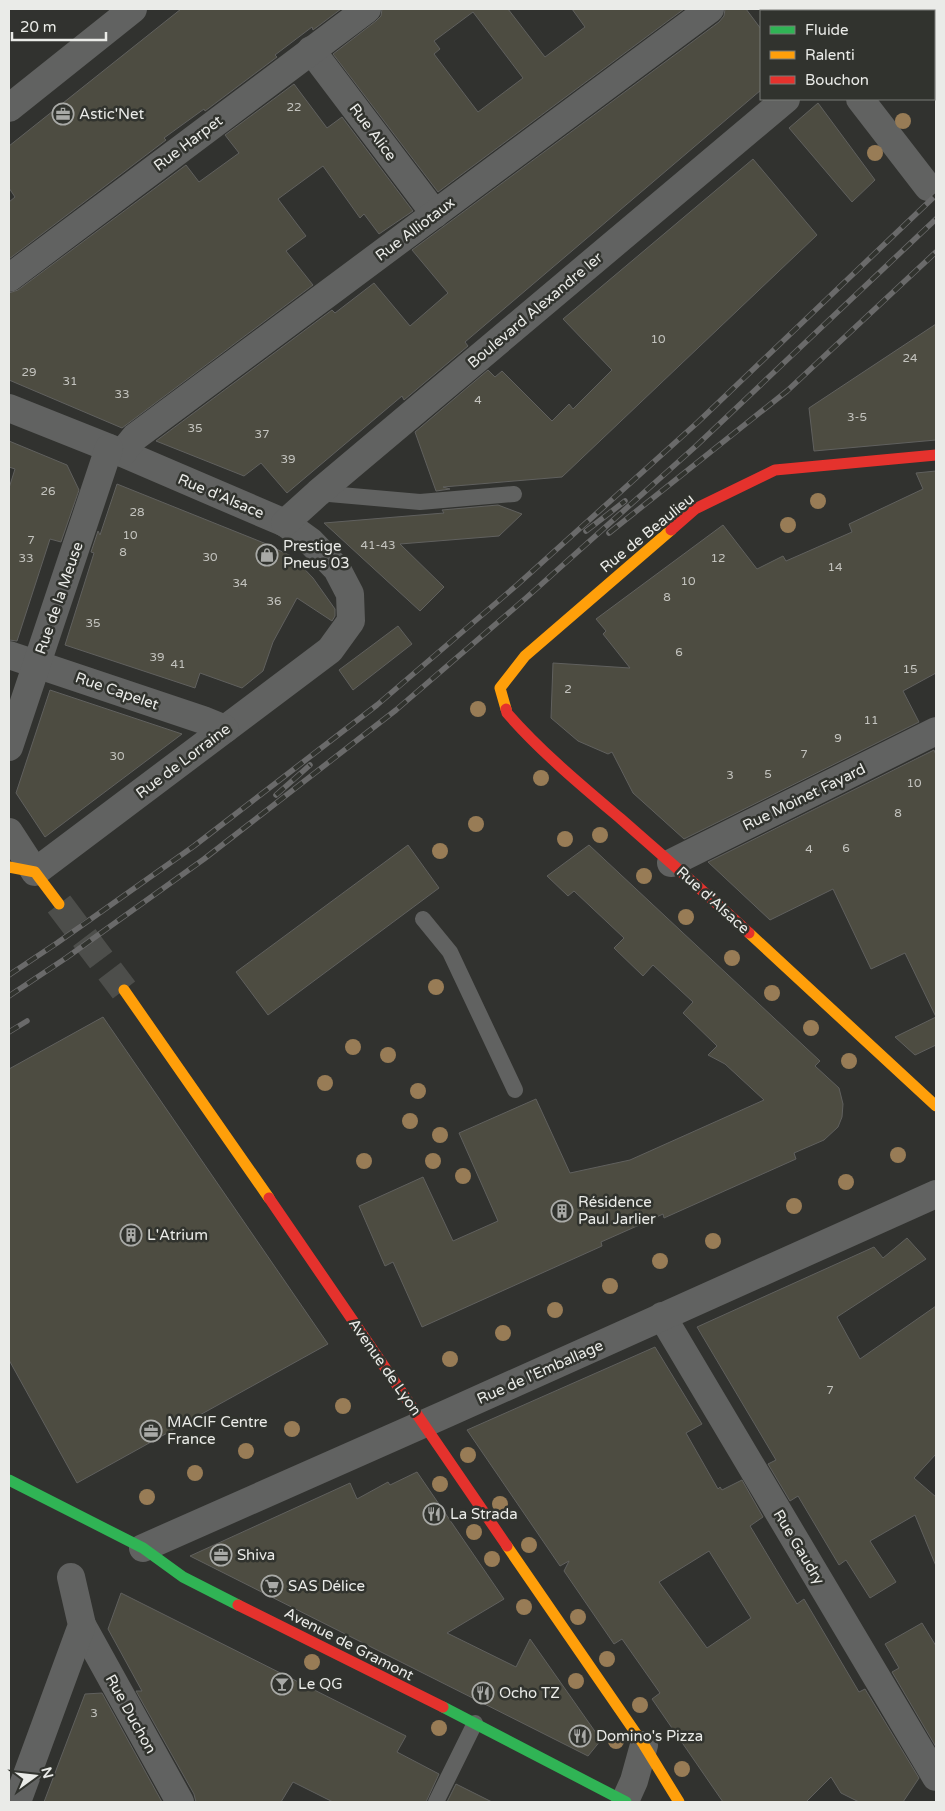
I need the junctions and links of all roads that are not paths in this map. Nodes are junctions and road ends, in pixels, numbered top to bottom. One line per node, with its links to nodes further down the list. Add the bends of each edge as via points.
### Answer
1 (133, 9): 7 (street)
2 (367, 9): 4 (street, Rue Harpet)
3 (710, 9): 9 (street, Rue Alliotaux)
4 (311, 50): 9 (street, Rue Alice); 10 (street, Rue Harpet)
5 (785, 100): 14 (street, Boulevard Alexandre Ier)
6 (861, 100): 8 (street)
7 (9, 108)
8 (928, 186)
9 (434, 214): 12 (street, Rue Alliotaux)
10 (9, 278)
11 (9, 408): 12 (street, Rue d'Alsace)
12 (116, 451): 16 (street, Rue d'Alsace); 19 (street, Rue de la Meuse)
13 (936, 455): 20 (street, Rue de Beaulieu, via 775,470 695,509 525,656)
14 (318, 493): 15 (lane, via 420,502); 16 (street, Boulevard Alexandre Ier)
15 (514, 494)
16 (285, 523): 17 (street, Rue d'Alsace, via 310,541 337,569 350,594 351,620)
17 (330, 650): 21 (street, Rue de Lorraine)
18 (9, 655): 19 (street, Rue Capelet)
19 (36, 664): 21 (street, Rue Capelet); 23 (street, Rue de la Meuse)
20 (500, 688): 25 (street, Rue d'Alsace, via 507,713 527,736)
21 (225, 729): 27 (street, Rue de Lorraine)
22 (936, 731): 25 (street, Rue Moinet Fayard)
23 (9, 747)
24 (9, 832): 27 (street)
25 (671, 863): 32 (street, Rue d'Alsace)
26 (9, 867): 27 (street)
27 (35, 872): 28 (street)
28 (59, 904)
29 (423, 919): 31 (lane, via 450,952)
30 (124, 990): 35 (street, Avenue de Lyon)
31 (515, 1090)
32 (936, 1106)
33 (936, 1194): 34 (street, Rue de l'Emballage)
34 (662, 1316): 35 (street, Rue de l'Emballage); 42 (street, Rue Gaudry)
35 (424, 1424): 37 (street, Rue de l'Emballage); 41 (street, Avenue de Lyon)
36 (9, 1480): 37 (street, Avenue de Gramont)
37 (143, 1548): 40 (street, Avenue de Gramont, via 183,1577)
38 (71, 1577): 39 (street, Rue Duchon)
39 (82, 1625): 43 (street); 44 (street, Rue Duchon)
40 (475, 1723): 45 (lane); 46 (street, Avenue de Gramont)
41 (644, 1745): 46 (street); 47 (street, Avenue de Lyon)
42 (936, 1777)
43 (17, 1802)
44 (180, 1802)
45 (436, 1802)
46 (626, 1802)
47 (679, 1802)

